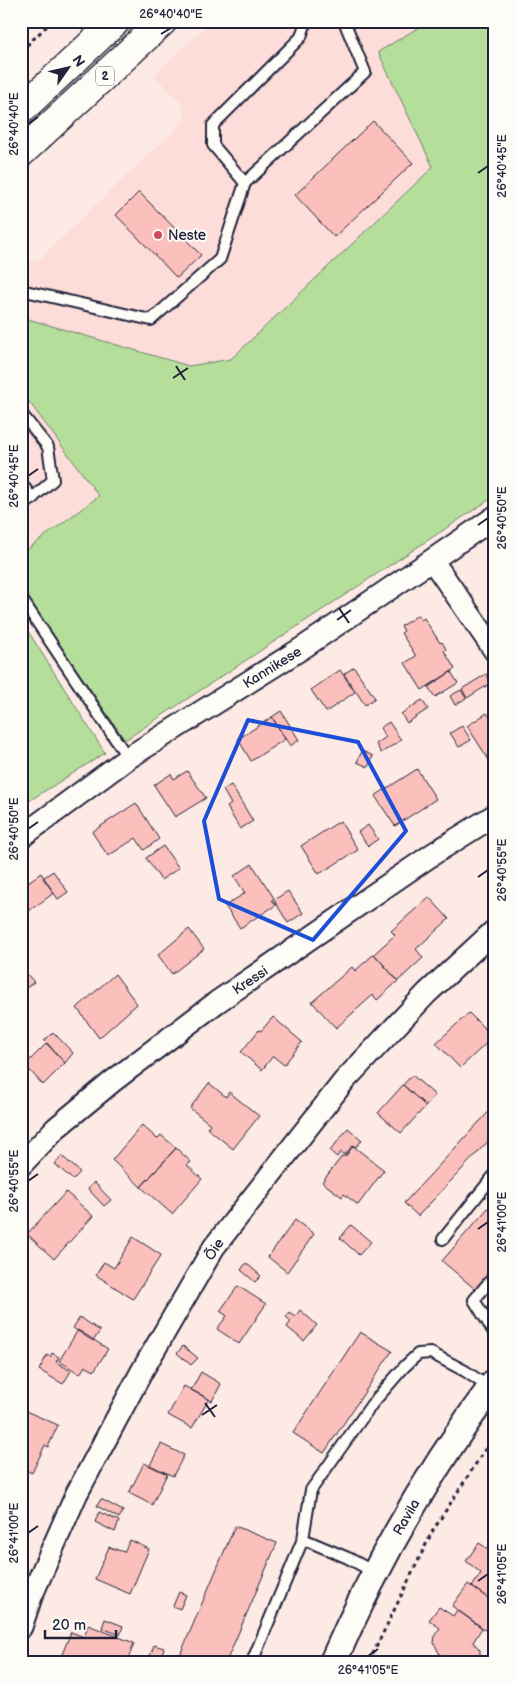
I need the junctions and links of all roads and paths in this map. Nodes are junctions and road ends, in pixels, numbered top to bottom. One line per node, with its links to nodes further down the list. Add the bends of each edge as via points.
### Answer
1 (52, 21): 6 (path)
2 (116, 21): 7 (highway, 2)
3 (163, 21): 8 (highway, 2)
4 (306, 21): 9 (lane, via 301,38 212,125 212,145)
5 (344, 21): 9 (lane, via 364,72)
6 (21, 51)
7 (21, 110)
8 (21, 153)
9 (245, 182): 10 (lane, via 220,259 151,320)
10 (21, 290)
11 (21, 414): 13 (lane, via 48,447 53,480)
12 (21, 483): 13 (lane)
13 (33, 500): 14 (lane)
14 (21, 508)
15 (495, 517): 16 (street, Kannikese)
16 (432, 560): 18 (street); 19 (street, Kannikese, via 304,647)
17 (21, 598): 19 (lane)
18 (495, 651)
19 (128, 758): 21 (street, Kannikese)
20 (495, 815): 23 (street, Kressi, via 216,1002 56,1128)
21 (21, 837)
22 (495, 930): 32 (street, Õie, via 427,993 344,1081 214,1247 142,1371 77,1493)
23 (21, 1165)
24 (495, 1174): 25 (lane)
25 (443, 1239)
26 (495, 1275): 27 (lane, via 474,1300)
27 (495, 1334)
28 (493, 1385): 30 (lane, via 431,1354 418,1354 372,1404 311,1490); 31 (street, Ravila, via 408,1512)
29 (495, 1434): 35 (path, via 432,1532)
30 (302, 1539): 31 (lane); 33 (lane)
31 (375, 1572): 34 (street, Ravila)
32 (21, 1627)
33 (252, 1662)
34 (333, 1662)
35 (369, 1662)

